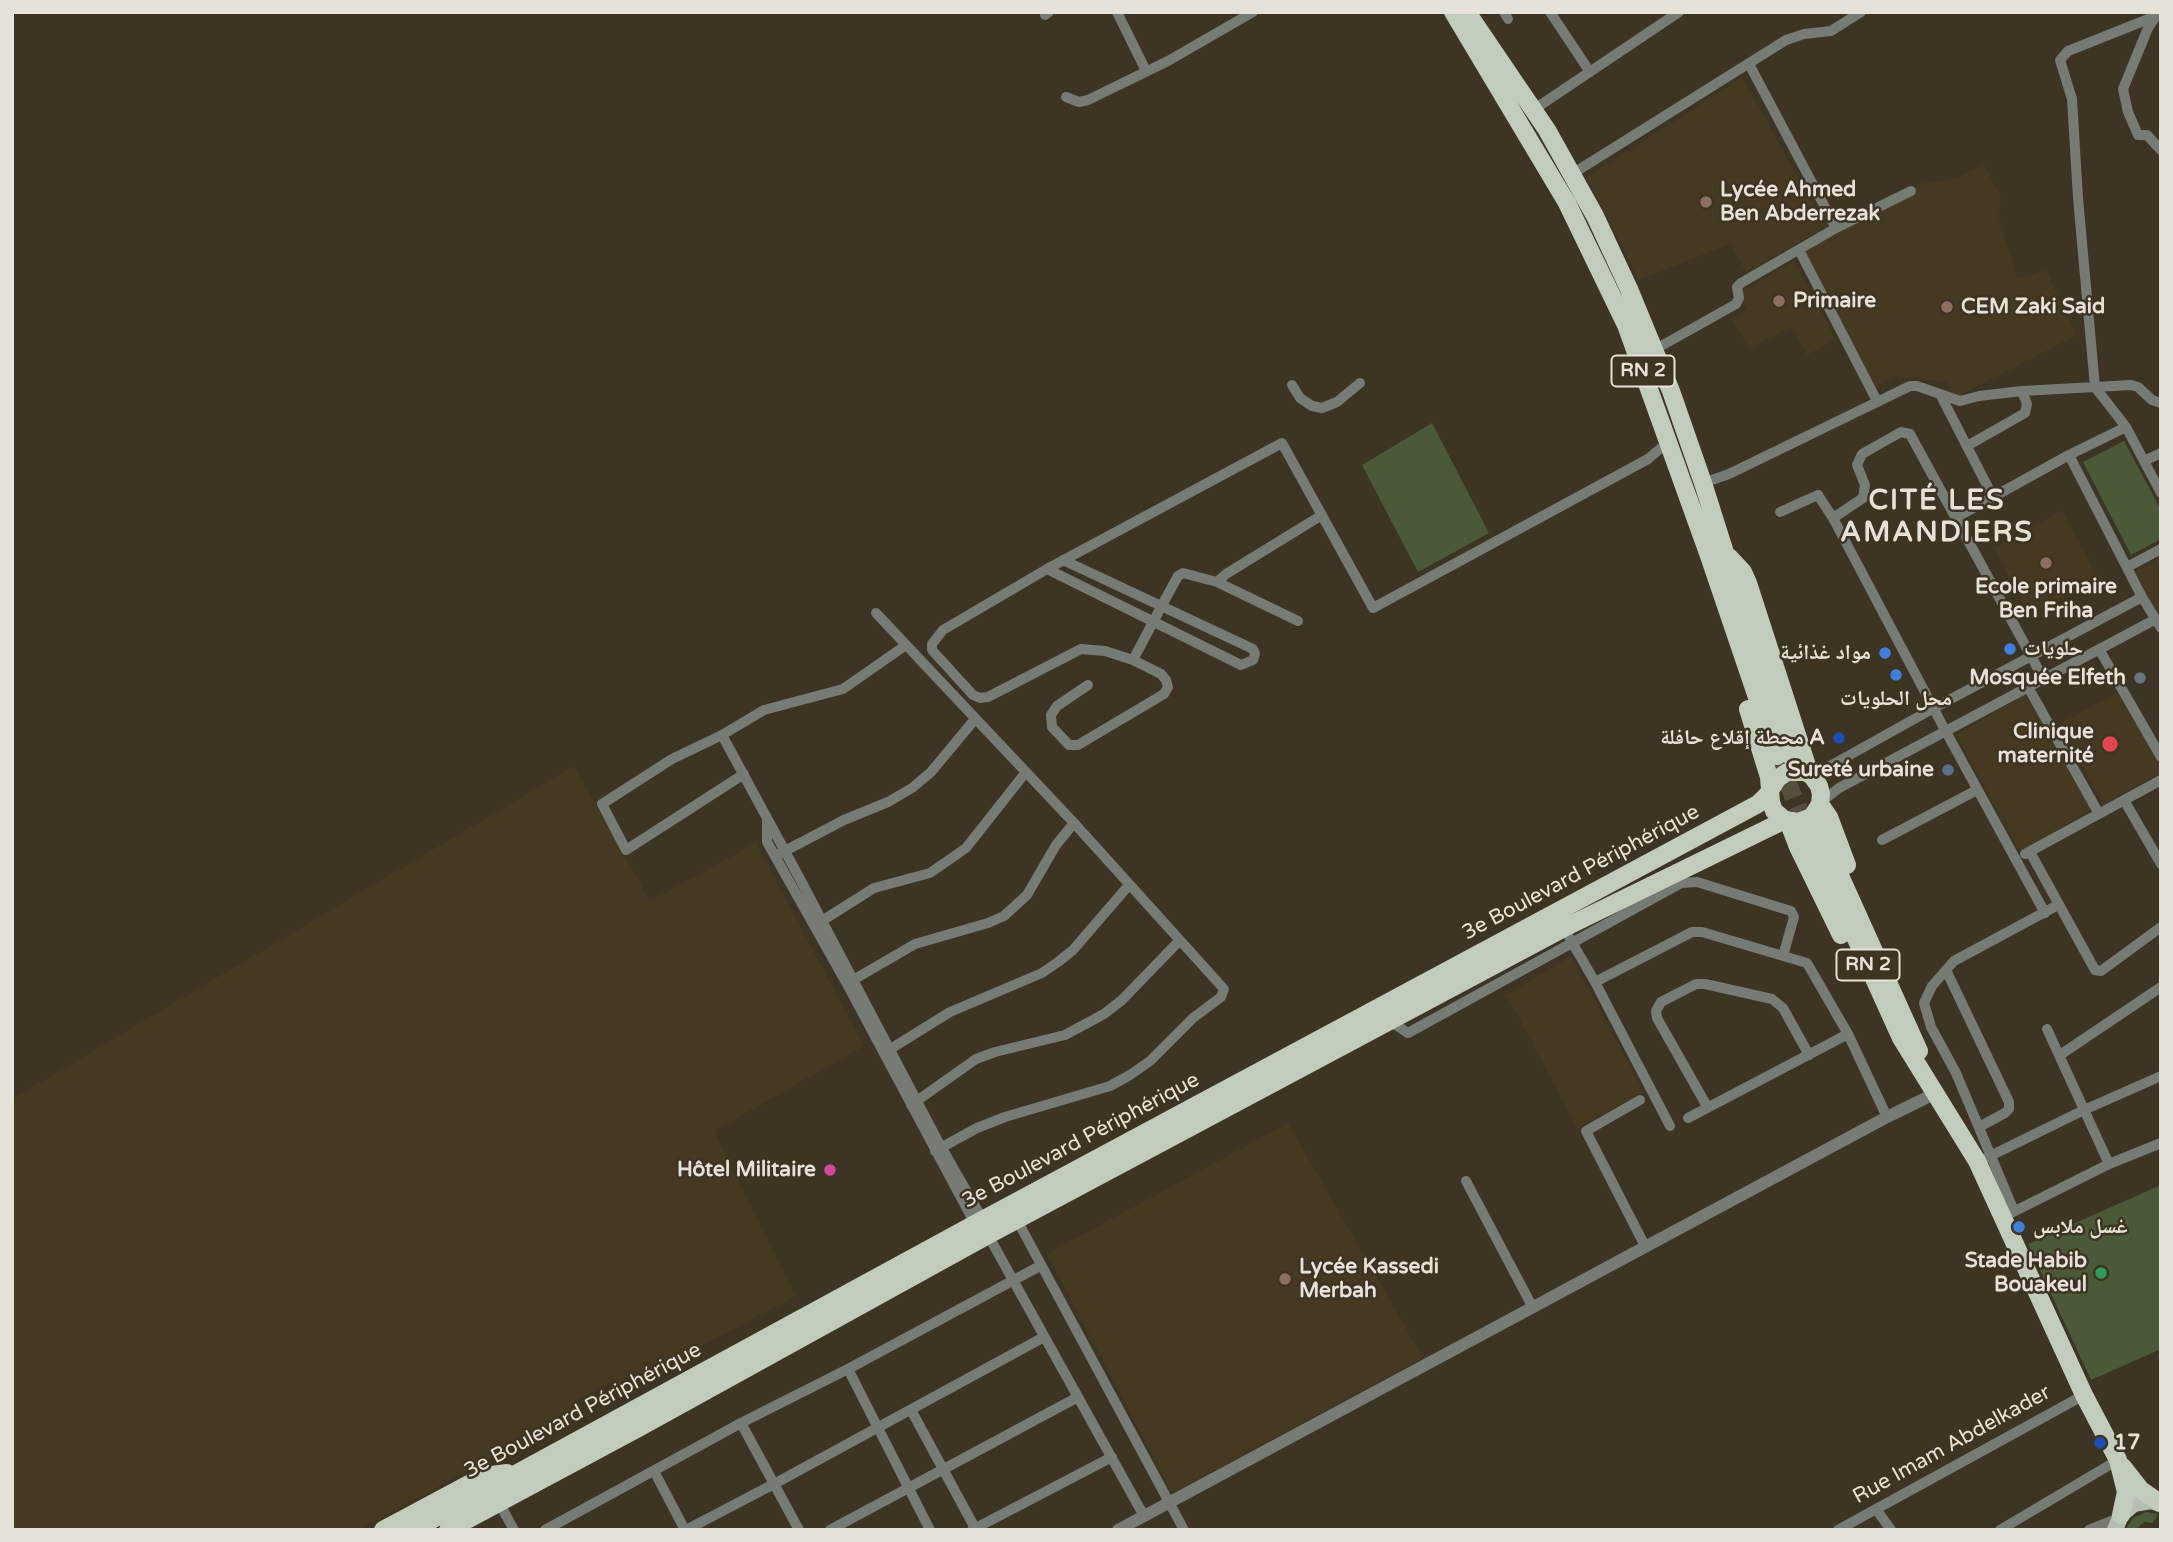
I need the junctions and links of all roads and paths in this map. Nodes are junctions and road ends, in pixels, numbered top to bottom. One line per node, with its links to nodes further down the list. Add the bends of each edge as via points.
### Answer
1 (1117, 12): 11 (street)
2 (1253, 12): 11 (street)
3 (1440, 12): 9 (highway)
4 (1549, 12): 12 (street)
5 (1679, 12): 12 (street)
6 (1861, 12): 10 (street, via 1830,31 1786,40)
7 (1465, 13): 9 (highway, RN 2); 14 (highway, RN 2)
8 (2158, 15): 15 (street, via 2123,89 2138,135 2147,135); 23 (street, via 2068,51 2060,60 2073,110)
9 (1479, 54): 29 (highway, RN 2, via 1567,203 1612,293)
10 (1749, 64): 16 (street); 18 (street)
11 (1146, 71): 13 (street, via 1083,102)
12 (1590, 72): 14 (street)
13 (1066, 97)
14 (1533, 110): 16 (highway, RN 2)
15 (2161, 150)
16 (1572, 174): 20 (highway, RN 2)
17 (1911, 191): 18 (street)
18 (1836, 228): 19 (street)
19 (1799, 250): 20 (street, via 1738,285 1736,304); 26 (street)
20 (1654, 350): 35 (highway, RN 2)
21 (1360, 383): 22 (street, via 1338,402 1322,408 1300,398)
22 (1292, 385)
23 (2095, 387): 24 (street); 27 (street, via 2135,386); 28 (street)
24 (2022, 391): 25 (street, via 1960,401); 30 (street, via 2025,413)
25 (1940, 394): 26 (street, via 1910,386); 30 (street)
26 (1877, 401): 35 (street)
27 (2161, 403)
28 (2126, 428): 32 (street); 33 (street)
29 (1668, 442): 39 (street, via 1648,459 1373,608); 43 (highway, RN 2)
30 (1967, 446): 37 (street)
31 (2161, 453): 33 (street)
32 (2070, 455): 37 (street); 45 (street)
33 (2144, 461): 34 (street)
34 (2156, 474): 36 (street)
35 (1703, 483): 43 (highway, RN 2)
36 (2161, 493)
37 (1993, 497): 40 (street)
38 (1780, 512): 41 (street, via 1818,495)
39 (1322, 515): 44 (street, via 1282,443); 47 (street)
40 (1955, 517): 41 (street, via 1912,437 1904,432 1859,457 1863,498); 56 (street)
41 (1833, 518): 61 (street)
42 (2161, 548): 45 (street)
43 (1717, 554): 66 (highway, RN 2); 66 (highway, via 1709,579 1713,593); 69 (highway, via 1743,572 1748,583)
44 (1063, 560): 46 (street); 49 (street)
45 (2127, 567): 48 (street)
46 (1047, 569): 52 (street); 57 (street, via 943,630 932,650 980,698 1081,649)
47 (1217, 582): 49 (street, via 1183,573); 51 (street)
48 (2142, 597): 53 (street); 56 (street)
49 (1161, 607): 52 (street); 52 (street, via 1253,649 1253,660 1241,665)
50 (876, 612): 54 (street)
51 (1298, 621)
52 (1155, 622): 57 (street)
53 (2158, 624): 55 (street)
54 (906, 645): 62 (street); 64 (street, via 843,689 764,710)
55 (2099, 649): 58 (street); 65 (street)
56 (2031, 656): 58 (street); 61 (street)
57 (1133, 660): 59 (street, via 1161,674 1168,687 1164,694 1078,745 1069,745 1052,727 1051,715)
58 (2043, 678): 60 (street)
59 (1088, 685)
60 (2028, 687): 63 (street); 75 (street)
61 (1934, 708): 63 (street); 69 (street)
62 (975, 719): 67 (street); 82 (street, via 932,772 912,788)
63 (1945, 730): 71 (street); 74 (street, via 1839,788)
64 (722, 735): 68 (street); 68 (street, via 672,759 602,804 626,850)
65 (2161, 758)
66 (1777, 759): 72 (highway)
67 (1026, 772): 77 (street); 88 (street, via 966,848 930,873 874,888)
68 (744, 774): 82 (street)
69 (1811, 776): 72 (highway, via 1787,772); 74 (highway, via 1819,786)
70 (2161, 780): 73 (street)
71 (1977, 790): 80 (street); 83 (street)
72 (1766, 795): 76 (highway, via 1777,815); 118 (highway, 3e Boulevard Périphérique)
73 (2124, 800): 75 (street); 84 (street)
74 (1821, 803): 76 (highway, via 1808,819); 98 (highway, via 1901,981)
75 (2099, 814): 81 (street)
76 (1787, 821): 78 (highway); 79 (highway)
77 (1074, 823): 85 (street); 94 (street, via 1027,895 1004,916 915,943)
78 (1758, 833): 79 (highway); 90 (highway)
79 (1808, 836): 98 (highway, RN 2); 98 (highway, via 1875,1003)
80 (1882, 840)
81 (2030, 852): 83 (street); 86 (street)
82 (780, 853): 88 (street)
83 (2017, 859): 87 (street)
84 (2161, 864)
85 (1129, 885): 91 (street); 100 (street, via 1073,950 1042,973 950,1012)
86 (2058, 905): 87 (street); 89 (street, via 2092,968 2098,971)
87 (2045, 913): 93 (street)
88 (818, 923): 94 (street)
89 (2161, 927)
90 (1568, 935): 92 (street, via 1681,883 1697,882 1791,911 1794,917); 95 (street); 118 (highway)
91 (1181, 940): 106 (street, via 1104,1014 1065,1035 975,1059); 114 (street, via 1224,989 1221,997 1150,1060 1110,1086 1005,1117)
92 (1783, 956): 95 (street, via 1692,932); 99 (street, via 1807,963)
93 (1945, 970): 112 (street, via 1924,1003); 112 (street, via 2009,1102 2005,1113)
94 (850, 982): 100 (street)
95 (1595, 982): 111 (street)
96 (2161, 987): 102 (street)
97 (2047, 1030): 102 (street)
98 (1905, 1031): 104 (highway, RN 2)
99 (1848, 1034): 101 (street); 109 (street)
100 (886, 1052): 106 (street)
101 (1808, 1055): 107 (street); 107 (street, via 1783,1008 1772,999 1696,984 1661,1002 1657,1018)
102 (2060, 1055): 108 (street)
103 (2161, 1076): 108 (street)
104 (1936, 1093): 109 (street); 115 (highway, RN 2)
105 (1640, 1100): 121 (street, via 1586,1130)
106 (914, 1103): 114 (street)
107 (1708, 1108): 110 (street)
108 (2084, 1110): 115 (street); 116 (street)
109 (1887, 1117): 121 (street)
110 (1688, 1118)
111 (1670, 1126)
112 (1979, 1127): 115 (street)
113 (2161, 1143): 116 (street)
114 (938, 1150): 120 (street)
115 (1984, 1158): 119 (highway, RN 2)
116 (2109, 1164): 119 (street)
117 (1466, 1181): 125 (street)
118 (1013, 1213): 120 (highway); 122 (street)
119 (2008, 1214): 128 (highway, RN 2)
120 (981, 1225): 123 (highway); 124 (street)
121 (1645, 1246): 125 (street)
122 (1040, 1266): 124 (street); 141 (street)
123 (909, 1270): 137 (highway, 3e Boulevard Périphérique); 140 (highway)
124 (1013, 1280): 126 (street); 127 (street)
125 (1532, 1306): 141 (street)
126 (1044, 1337): 129 (street); 130 (street)
127 (848, 1369): 131 (street); 132 (street)
128 (2084, 1395): 134 (highway, RN 2); 143 (street, Rue Imam Abdelkader)
129 (1078, 1397): 133 (street); 135 (street)
130 (911, 1410): 132 (street); 135 (street)
131 (741, 1423): 136 (street); 138 (street)
132 (878, 1428): 138 (street); 139 (street)
133 (1112, 1457): 145 (street); 147 (street)
134 (2118, 1460): 142 (highway, RN 2, via 2141,1490); 146 (highway, RN 2, via 2126,1492); 162 (street)
135 (943, 1469): 139 (street); 147 (street)
136 (653, 1471): 153 (street); 154 (street)
137 (518, 1472): 148 (highway, via 484,1476); 149 (highway, 3e Boulevard Périphérique)
138 (774, 1484): 154 (street); 155 (street)
139 (909, 1488): 156 (street); 157 (street)
140 (524, 1489): 144 (highway); 150 (highway)
141 (1169, 1504): 145 (street); 159 (street)
142 (2160, 1504): 146 (main road, via 2143,1502 2127,1509)
143 (1876, 1509): 160 (street, Rue Imam Abdelkader); 161 (street)
144 (503, 1510): 151 (highway); 152 (street)
145 (1139, 1522): 158 (street)
146 (2116, 1523): 163 (street)
147 (974, 1529)
148 (383, 1530)
149 (413, 1530)
150 (448, 1530)
151 (472, 1530)
152 (514, 1530)
153 (545, 1530)
154 (686, 1530)
155 (799, 1530)
156 (830, 1530)
157 (930, 1530)
158 (1118, 1530)
159 (1184, 1530)
160 (1838, 1530)
161 (1891, 1530)
162 (2000, 1530)
163 (2089, 1530)

